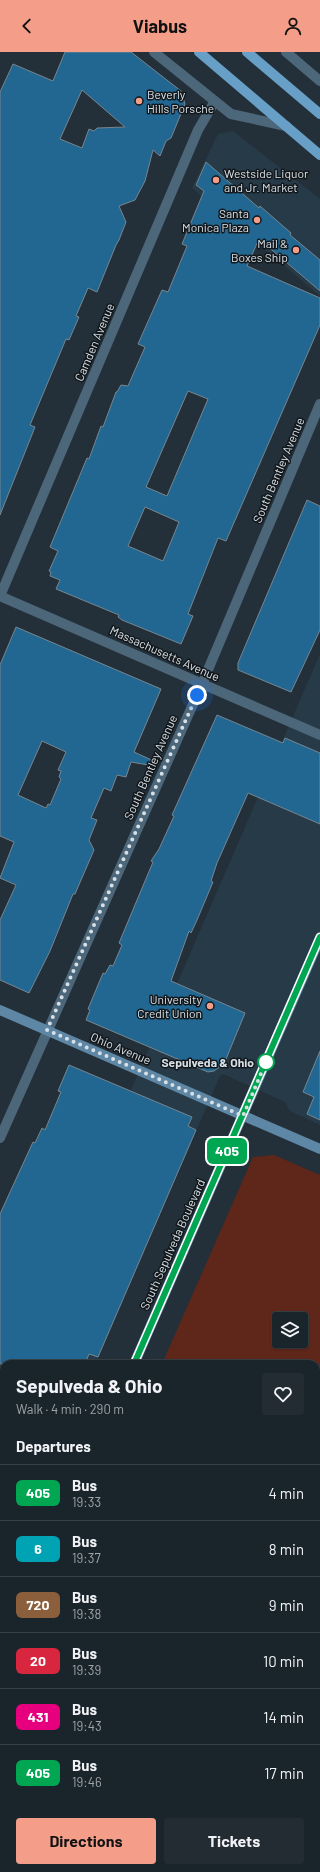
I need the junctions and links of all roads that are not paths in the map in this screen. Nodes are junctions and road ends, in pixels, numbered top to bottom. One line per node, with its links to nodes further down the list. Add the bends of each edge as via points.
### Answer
1 (154, 52): 6 (street)
2 (199, 52): 8 (main road)
3 (247, 52): 7 (main road)
4 (286, 52): 5 (street)
5 (320, 81)
6 (216, 102): 8 (street, via 231,114); 11 (street, Camden Avenue, via 198,130)
7 (320, 114)
8 (286, 126): 9 (main road)
9 (320, 155)
10 (320, 404): 12 (street, South Bentley Avenue)
11 (0, 596): 12 (street, Massachusetts Avenue)
12 (202, 684): 13 (street, Massachusetts Avenue); 16 (street, South Bentley Avenue)
13 (320, 735)
14 (320, 938): 17 (main road, South Sepulveda Boulevard)
15 (0, 1010): 16 (main road, Ohio Avenue)
16 (47, 1030): 17 (main road, Ohio Avenue); 18 (street, South Bentley Avenue)
17 (243, 1116): 19 (main road, Ohio Avenue); 20 (main road, South Sepulveda Boulevard)
18 (0, 1138)
19 (320, 1149)
20 (136, 1360)

